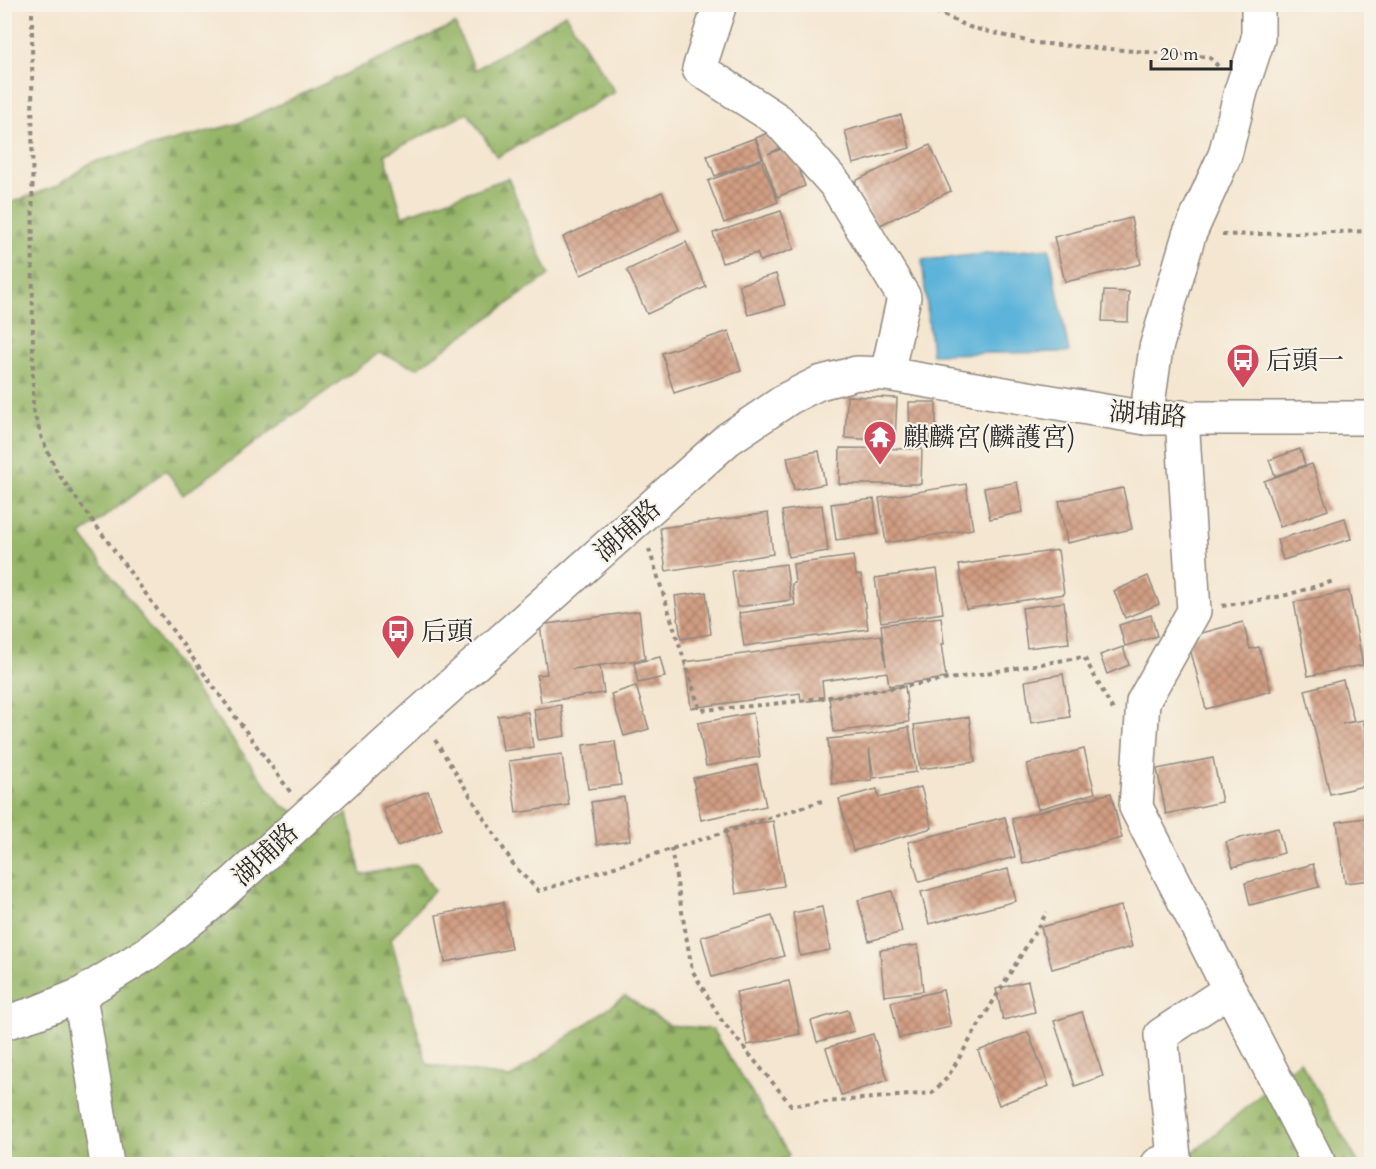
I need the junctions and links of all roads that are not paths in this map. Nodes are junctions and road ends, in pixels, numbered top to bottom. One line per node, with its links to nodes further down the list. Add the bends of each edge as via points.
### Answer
1 (720, 4): 3 (street, via 699,69 778,120 836,185 904,297)
2 (1258, 4): 5 (street, via 1258,39 1225,155 1189,235 1156,348)
3 (887, 374): 5 (street, 湖埔路); 8 (street, 湖埔路, via 857,373 819,383 728,439 208,906 148,953)
4 (1182, 417): 5 (street, 湖埔路); 6 (street, 湖埔路); 7 (street, via 1194,611 1143,702 1136,807)
5 (1146, 418)
6 (1371, 418)
7 (1229, 990): 11 (street, via 1161,1035 1174,1156); 12 (street)
8 (80, 995): 9 (street, 湖埔路); 10 (street)
9 (4, 1023)
10 (107, 1164)
11 (1158, 1164)
12 (1319, 1164)

